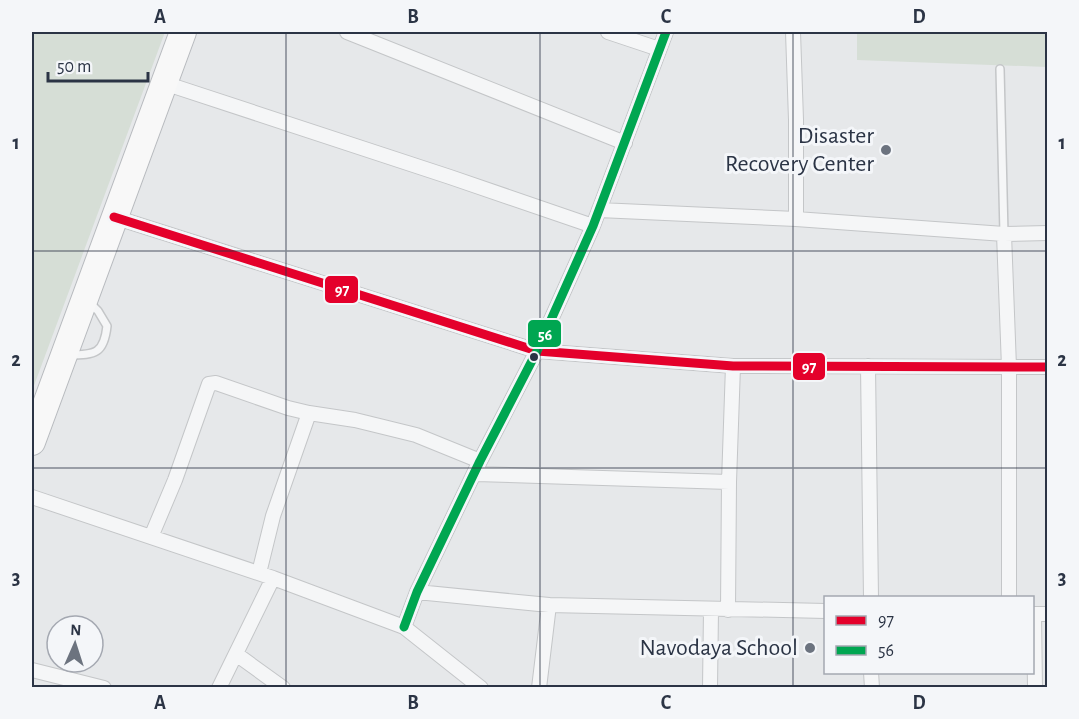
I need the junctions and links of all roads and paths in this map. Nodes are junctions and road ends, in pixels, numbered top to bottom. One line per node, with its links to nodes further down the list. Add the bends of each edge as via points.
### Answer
1 (183, 32): 8 (highway)
2 (348, 32): 9 (street)
3 (608, 32): 6 (street)
4 (666, 32): 6 (street)
5 (793, 32): 12 (street)
6 (659, 49): 9 (street)
7 (1000, 69): 15 (lane)
8 (164, 83): 11 (highway); 13 (street)
9 (625, 144): 10 (street)
10 (599, 210): 12 (street); 13 (street)
11 (114, 217): 16 (highway); 17 (street)
12 (796, 219): 15 (street)
13 (593, 226): 17 (street)
14 (1047, 233): 15 (street)
15 (1004, 234): 21 (street)
16 (85, 298): 18 (highway); 18 (lane, via 107,326 105,343 84,355)
17 (537, 351): 19 (street); 25 (street)
18 (64, 355): 24 (highway)
19 (733, 366): 20 (street); 26 (street)
20 (867, 366): 21 (street); 32 (street)
21 (1009, 367): 22 (street); 33 (street)
22 (1047, 367)
23 (309, 413): 25 (street, via 416,435); 28 (street, via 209,384); 29 (street, via 273,516)
24 (32, 442)
25 (478, 467): 26 (street); 31 (street)
26 (729, 482): 36 (street)
27 (32, 497): 28 (street)
28 (150, 537): 29 (street)
29 (259, 573): 30 (street)
30 (273, 578): 39 (street); 40 (street)
31 (417, 592): 34 (street); 39 (street)
32 (871, 596)
33 (1009, 596)
34 (549, 605): 35 (street); 46 (street)
35 (711, 610): 36 (street); 47 (street)
36 (728, 610): 37 (street)
37 (824, 611)
38 (1038, 614): 48 (street)
39 (404, 627): 45 (street)
40 (236, 654): 43 (street); 44 (street)
41 (32, 670): 42 (street)
42 (104, 687)
43 (219, 687)
44 (283, 687)
45 (481, 687)
46 (539, 687)
47 (710, 687)
48 (1035, 687)

